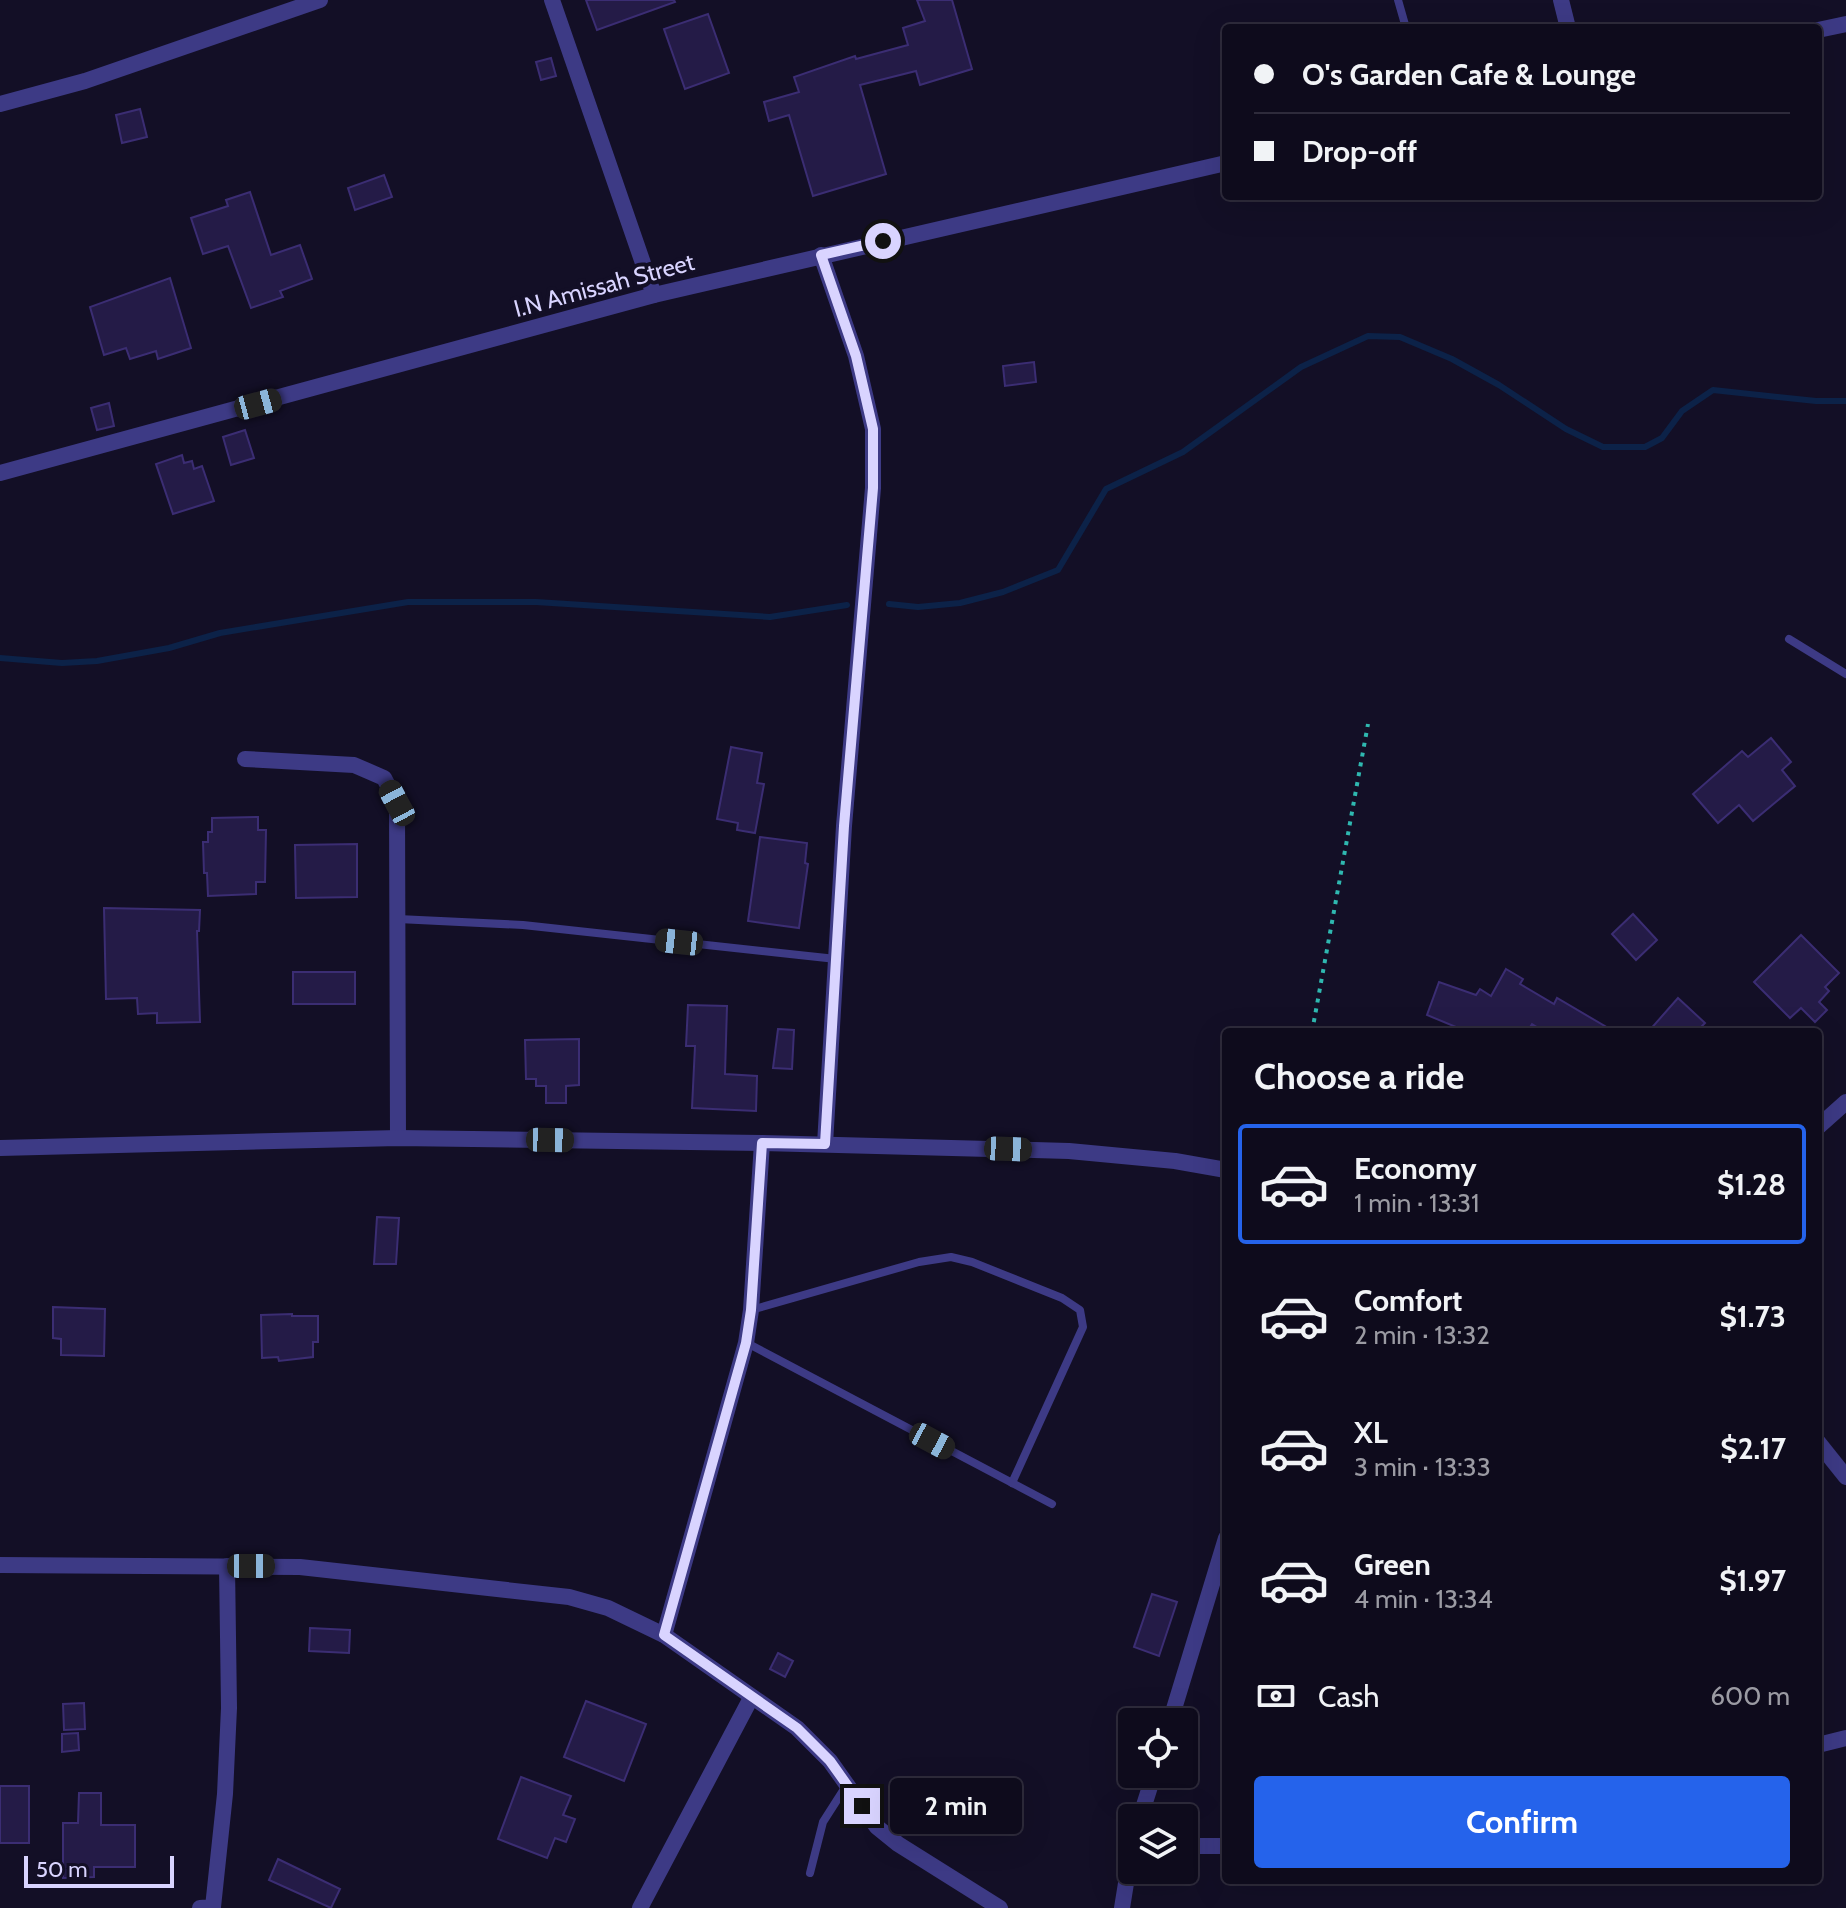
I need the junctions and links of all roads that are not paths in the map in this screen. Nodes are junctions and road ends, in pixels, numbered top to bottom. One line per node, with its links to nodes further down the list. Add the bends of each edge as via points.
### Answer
1 (320, 0): 9 (street, via 85,81)
2 (552, 0): 12 (street)
3 (1398, 0): 5 (lane)
4 (1561, 0): 6 (street)
5 (1405, 24)
6 (1567, 24)
7 (1846, 24): 8 (street)
8 (1822, 29)
9 (0, 104)
10 (1222, 164): 11 (street, I.N Amissah Street)
11 (821, 255): 12 (street, I.N Amissah Street); 18 (street, via 856,356 873,429 873,488)
12 (654, 295): 13 (street, I.N Amissah Street)
13 (0, 473)
14 (1789, 639): 15 (lane)
15 (1846, 674)
16 (245, 759): 17 (street, via 354,765 384,778 397,803)
17 (397, 919): 18 (lane, via 523,925); 21 (street)
18 (836, 959): 23 (street)
19 (1846, 1102): 20 (street)
20 (1822, 1123)
21 (398, 1138): 22 (street); 24 (street)
22 (762, 1143): 23 (street); 26 (street)
23 (825, 1144): 25 (street, via 1069,1151)
24 (0, 1148)
25 (1222, 1169)
26 (751, 1310): 27 (street); 30 (lane, via 951,1257 1062,1298 1080,1310 1083,1327)
27 (746, 1343): 30 (lane); 35 (street)
28 (1822, 1447): 29 (street)
29 (1846, 1477)
30 (1012, 1483): 31 (lane)
31 (1052, 1504)
32 (1222, 1551): 37 (street)
33 (0, 1565): 34 (street)
34 (227, 1566): 35 (street, via 300,1567 569,1597 608,1608); 45 (street, via 225,1794)
35 (664, 1635): 36 (street)
36 (751, 1698): 40 (street, via 797,1728); 46 (street)
37 (1174, 1708)
38 (1846, 1738): 39 (street)
39 (1822, 1744)
40 (847, 1785): 43 (lane, via 823,1822); 47 (street, via 877,1827 898,1844)
41 (1198, 1846): 42 (street)
42 (1222, 1846)
43 (810, 1873)
44 (1126, 1884): 48 (street)
45 (211, 1908)
46 (640, 1908)
47 (1000, 1908)
48 (1122, 1908)

